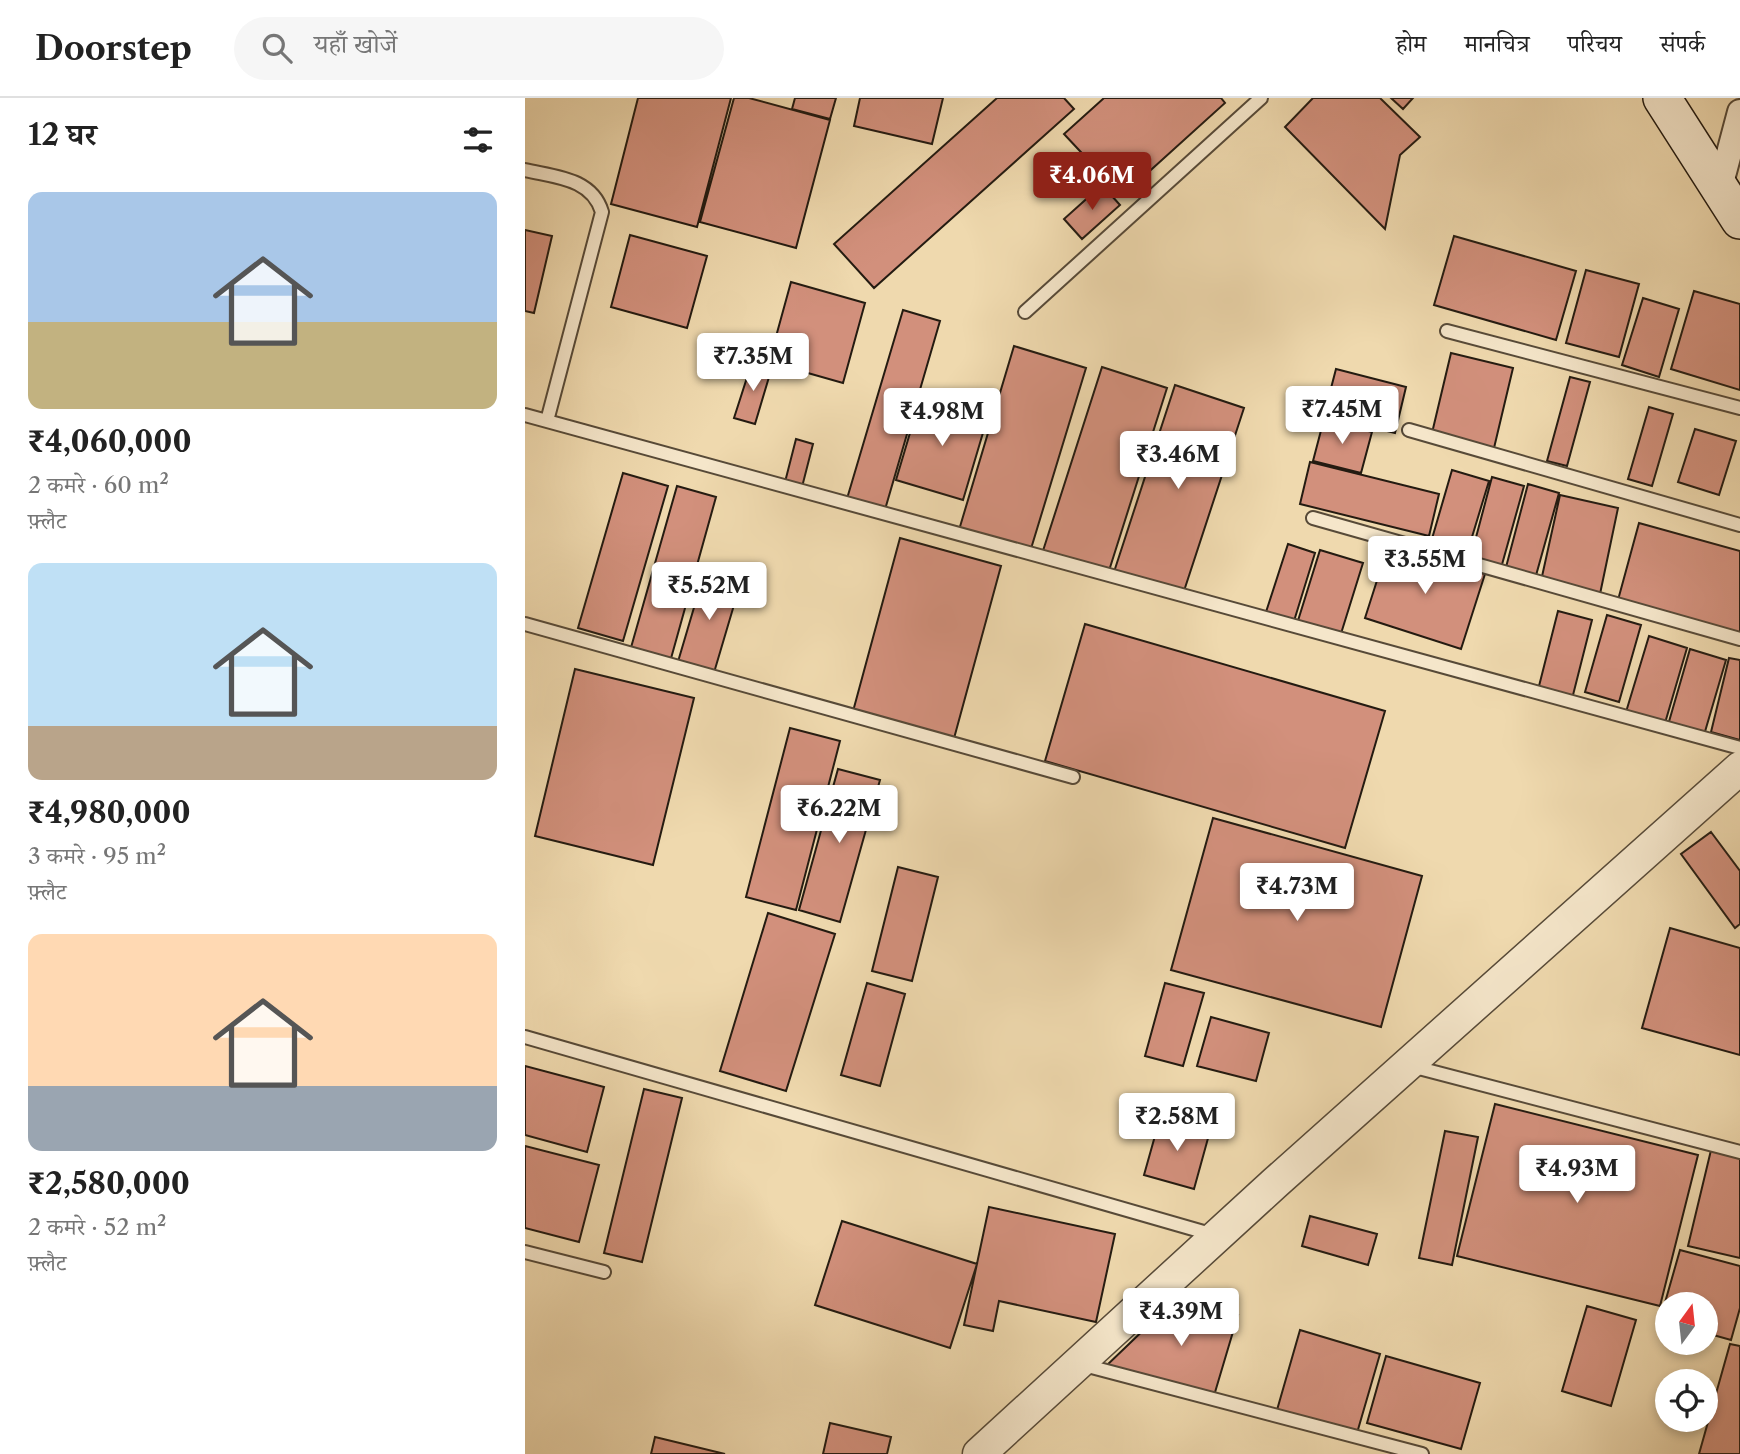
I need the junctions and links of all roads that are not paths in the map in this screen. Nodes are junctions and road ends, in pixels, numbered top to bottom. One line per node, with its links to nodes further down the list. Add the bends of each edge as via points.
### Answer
1 (1261, 98): 7 (lane)
2 (1662, 98): 5 (main road)
3 (1740, 112): 5 (street)
4 (525, 170): 11 (lane, via 588,188 598,197 602,212)
5 (1720, 187): 6 (main road)
6 (1740, 220)
7 (1024, 312)
8 (1447, 331): 9 (lane)
9 (1740, 408)
10 (525, 415): 11 (lane)
11 (547, 421): 17 (lane)
12 (1409, 430): 14 (lane)
13 (1313, 519): 16 (lane)
14 (1740, 525)
15 (525, 624): 19 (lane)
16 (1740, 639)
17 (1740, 748)
18 (1740, 768): 21 (street)
19 (1073, 777)
20 (525, 1037): 23 (lane)
21 (1408, 1065): 22 (lane); 23 (street)
22 (1740, 1152)
23 (1217, 1236): 26 (street)
24 (525, 1252): 25 (lane)
25 (604, 1272)
26 (1076, 1363): 27 (street); 28 (lane)
27 (979, 1454)
28 (1422, 1454)

